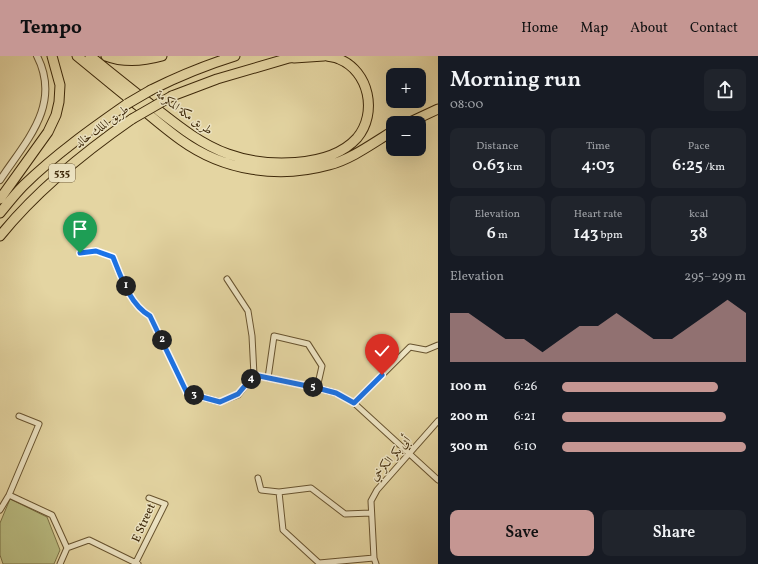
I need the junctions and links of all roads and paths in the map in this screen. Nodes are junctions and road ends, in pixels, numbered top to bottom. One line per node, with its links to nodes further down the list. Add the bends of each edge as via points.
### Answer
1 (37, 56): 15 (street, via 46,86 42,114)
2 (52, 56): 16 (highway, via 60,85 56,116 48,132)
3 (77, 56): 14 (highway, طريق مكة المكرمة, via 182,141 202,153 249,169 276,172 330,165 352,156)
4 (90, 56): 10 (highway, طريق مكة المكرمة, via 174,123 209,146 244,159 283,163 301,162 335,154 357,137 363,128 369,102 361,77 339,58)
5 (106, 56): 6 (highway, via 128,61 149,60)
6 (162, 56)
7 (235, 56): 17 (highway, طريق الملك خالد / 535, bridge, via 182,74 127,104 52,160 23,186)
8 (300, 56): 11 (highway)
9 (324, 56): 11 (highway)
10 (327, 56)
11 (289, 58): 18 (highway, طريق الملك خالد / 535, bridge, via 217,79 172,96 132,119 62,172 26,206)
12 (438, 109): 13 (highway)
13 (423, 116)
14 (386, 135)
15 (0, 180)
16 (0, 199)
17 (0, 213)
18 (0, 236)
19 (80, 253): 22 (street, via 96,251 113,257 134,301 150,316 187,393 220,402 238,394)
20 (227, 279): 22 (street, via 248,311)
21 (438, 346): 25 (street, via 426,350 410,347)
22 (254, 375): 23 (street)
23 (268, 378): 24 (street); 24 (street, via 274,336 308,344 322,366)
24 (317, 388): 25 (street, via 336,393)
25 (354, 403): 28 (street)
26 (19, 416): 32 (street, via 39,424)
27 (438, 421): 28 (street, أبي بكر الكرخي)
28 (409, 453): 30 (street); 35 (street, أبي بكر الكرخي, via 377,490)
29 (258, 478): 31 (street, via 261,490)
30 (438, 480)
31 (279, 492): 35 (street, via 311,488 344,514); 37 (street, via 283,530 319,563)
32 (9, 495): 34 (street); 36 (street, via 52,515)
33 (149, 498): 39 (street, E Street, via 165,504)
34 (0, 510)
35 (371, 513): 37 (street, أبي بكر الكرخي)
36 (67, 548): 38 (street); 39 (street, via 89,540)
37 (375, 561)
38 (60, 564)
39 (137, 564)

